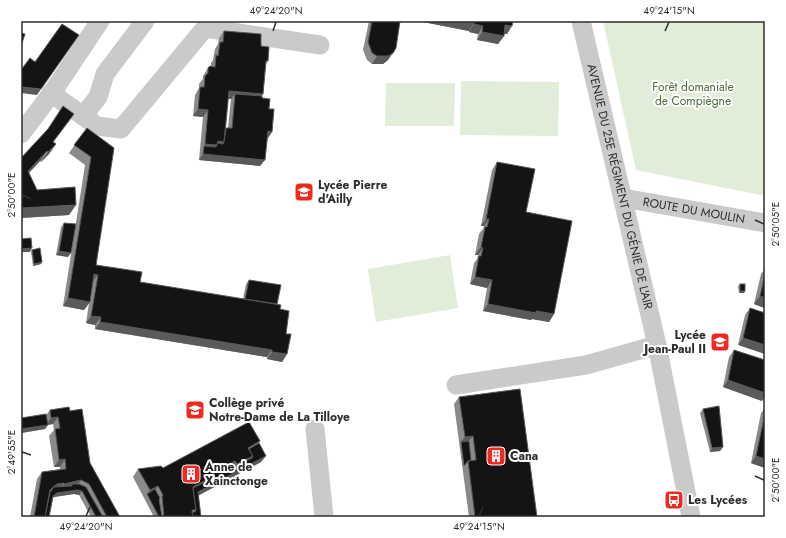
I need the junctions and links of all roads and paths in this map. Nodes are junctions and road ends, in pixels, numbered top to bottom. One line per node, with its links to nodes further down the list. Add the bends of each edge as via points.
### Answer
1 (100, 21): 5 (street)
2 (145, 21): 6 (street, via 105,74 98,97)
3 (582, 21): 8 (street, AVENUE DU 25E RÉGIMENT DU GÉNIE DE L'AIR)
4 (320, 45): 6 (street, via 205,28 121,129 97,126)
5 (52, 93): 6 (street); 7 (street)
6 (83, 116)
7 (21, 134)
8 (623, 198): 9 (street, ROUTE DU MOULIN); 10 (street, AVENUE DU 25E RÉGIMENT DU GÉNIE DE L'AIR)
9 (765, 223)
10 (657, 345): 11 (street, via 586,365); 14 (street, AVENUE DU 25E RÉGIMENT DU GÉNIE DE L'AIR)
11 (456, 385)
12 (315, 429): 13 (street)
13 (324, 517)
14 (691, 517)

